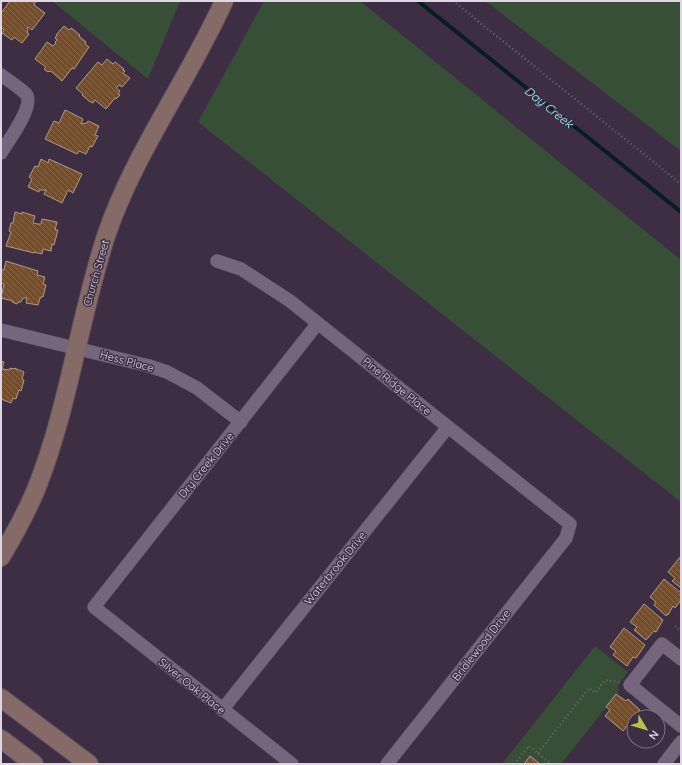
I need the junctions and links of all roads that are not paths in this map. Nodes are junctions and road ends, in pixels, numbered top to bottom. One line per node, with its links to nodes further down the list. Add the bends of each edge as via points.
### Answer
1 (224, 1): 7 (main road, Church Street, via 125,188 106,235)
2 (1, 75): 3 (street, via 26,94 28,100 26,110)
3 (1, 152)
4 (217, 261): 5 (street, Pine Ridge Place, via 241,269)
5 (318, 323): 8 (street, Dry Creek Drive); 9 (street, Pine Ridge Place)
6 (1, 330): 7 (street, Hess Place)
7 (76, 348): 8 (street, Hess Place, via 167,372 197,388); 11 (main road, Church Street, via 57,425 37,487)
8 (241, 422): 12 (street, Dry Creek Drive)
9 (448, 427): 10 (street, Pine Ridge Place); 15 (street, Waterbrook Drive)
10 (570, 524): 22 (street, Bridlewood Drive, via 566,538)
11 (1, 557)
12 (94, 606): 15 (street, Silver Oak Place)
13 (681, 659): 16 (street, via 662,644 630,684)
14 (1, 698): 21 (main road)
15 (222, 710): 19 (street, Silver Oak Place)
16 (681, 726)
17 (1, 739): 20 (main road)
18 (681, 742): 23 (street)
19 (287, 763)
20 (34, 764)
21 (90, 764)
22 (387, 764)
23 (664, 764)

